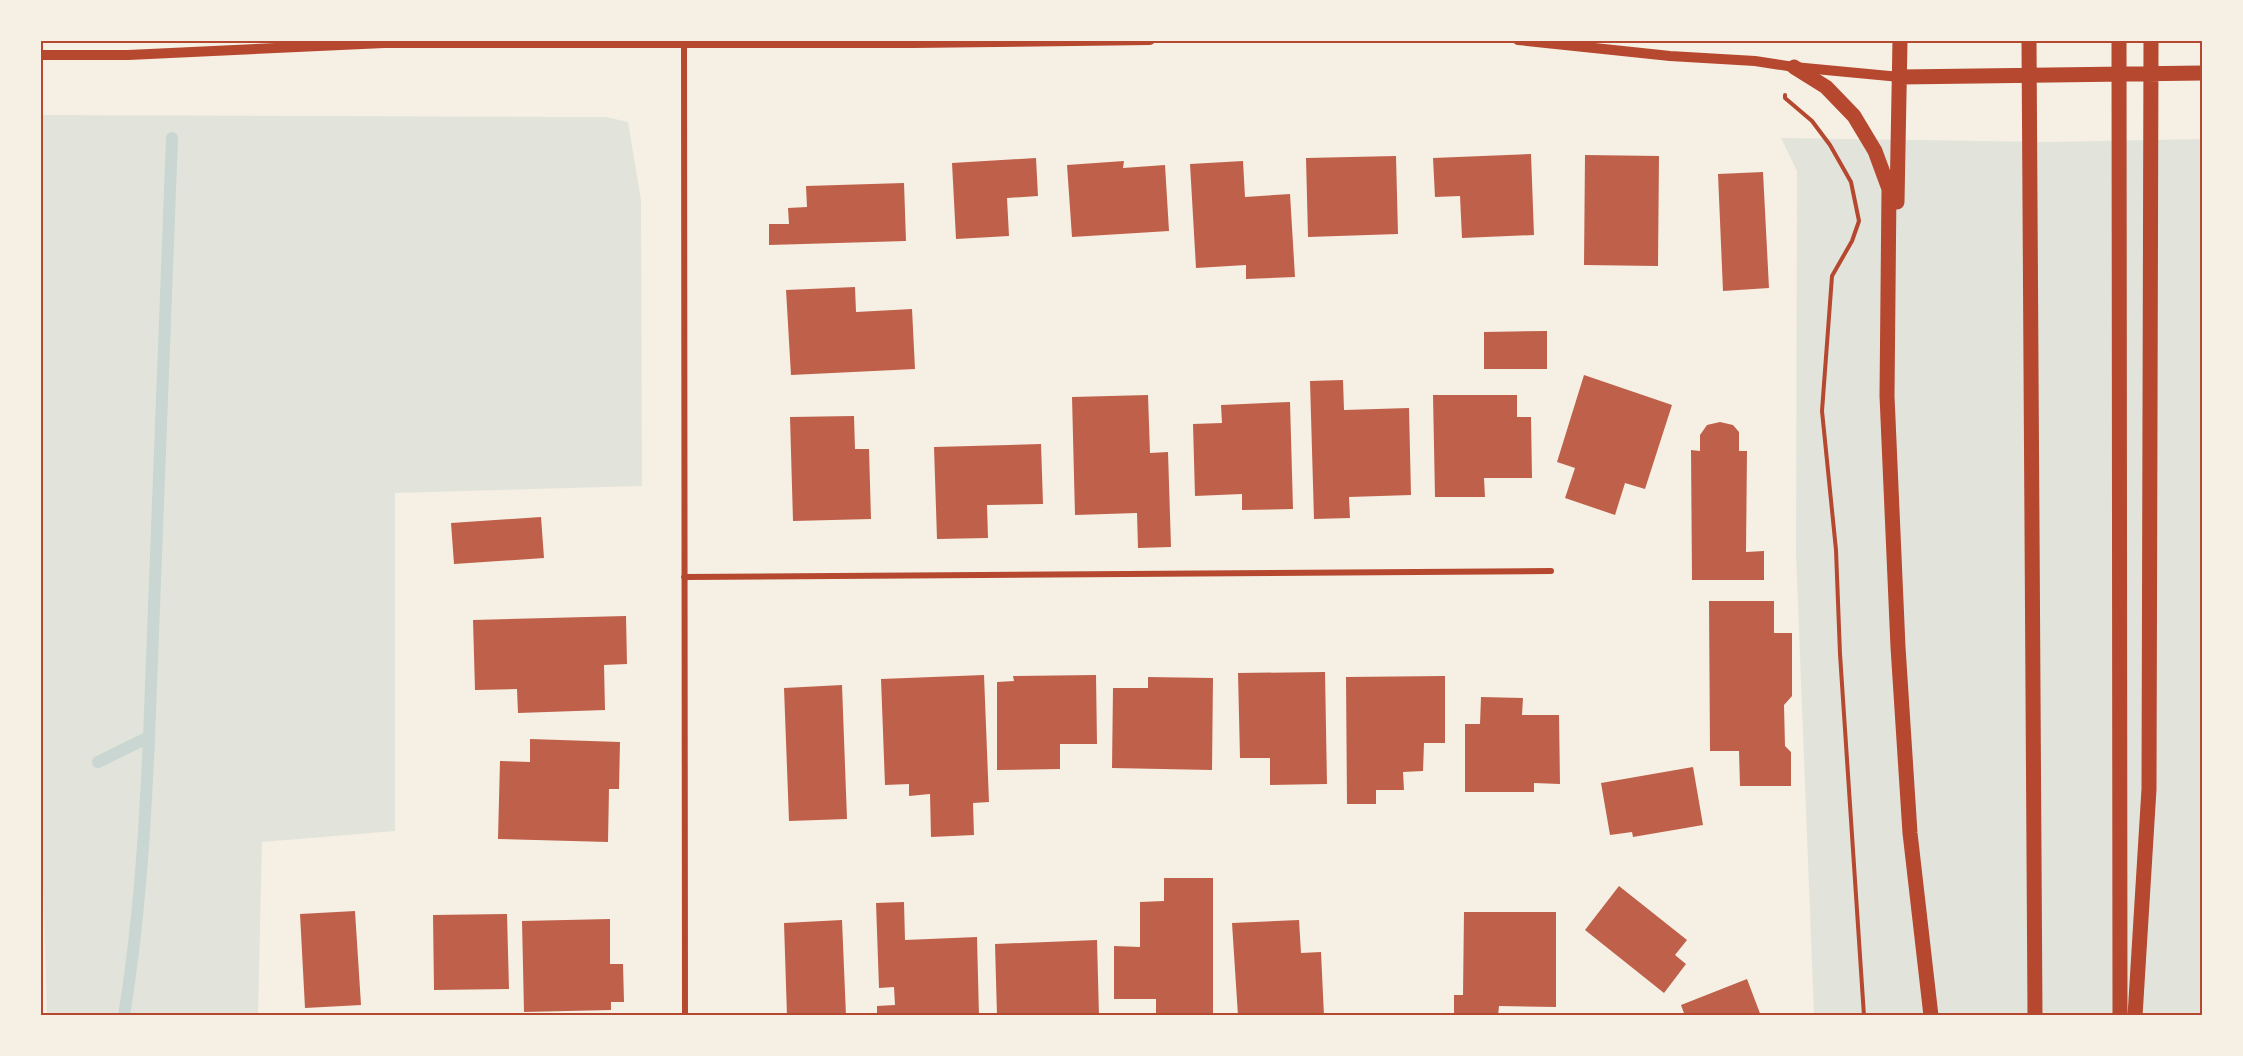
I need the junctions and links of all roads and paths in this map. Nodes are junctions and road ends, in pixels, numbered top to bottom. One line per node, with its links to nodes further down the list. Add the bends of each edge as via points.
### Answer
1 (1150, 40): 9 (street)
2 (1518, 40): 11 (street)
3 (1900, 40): 13 (main road)
4 (2029, 40): 21 (main road)
5 (2119, 40): 22 (main road)
6 (2151, 40): 23 (main road, via 2149,789)
7 (384, 42): 8 (street); 10 (street, via 128,56)
8 (684, 42): 9 (street); 17 (street)
9 (913, 42)
10 (40, 55)
11 (1794, 67): 13 (street); 15 (main road, via 1826,87 1854,116 1875,151 1888,189)
12 (2202, 73): 13 (main road)
13 (1899, 77): 15 (main road, via 1896,228)
14 (1785, 89): 19 (path, via 1785,98 1812,121 1851,182 1859,221 1832,276 1822,411 1836,549)
15 (1888, 270): 20 (main road, via 1887,396 1898,647 1910,833)
16 (1551, 571): 17 (street)
17 (684, 577): 18 (street)
18 (685, 1016)
19 (1864, 1016)
20 (1930, 1016)
21 (2035, 1016)
22 (2120, 1016)
23 (2135, 1016)

